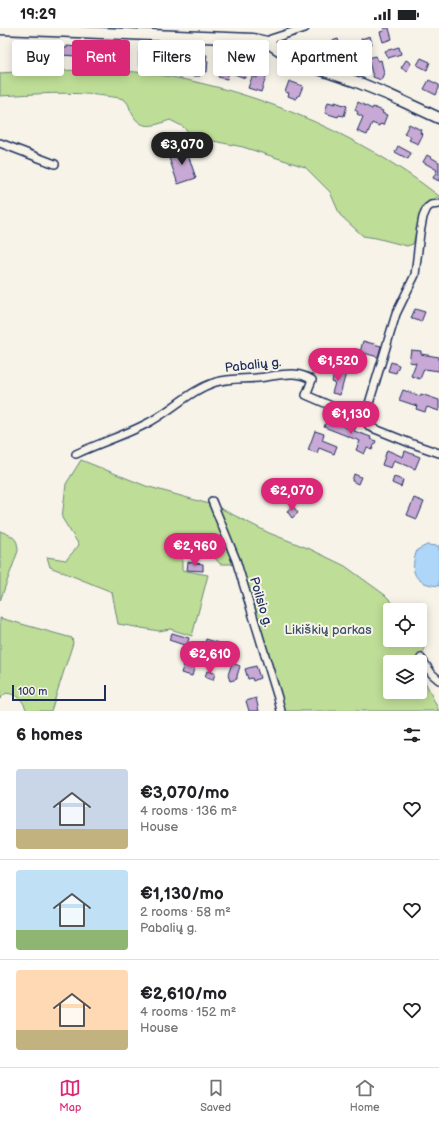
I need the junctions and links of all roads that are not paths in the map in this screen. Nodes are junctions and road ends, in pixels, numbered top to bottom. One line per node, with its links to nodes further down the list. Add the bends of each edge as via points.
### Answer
1 (306, 28): 4 (street)
2 (0, 29): 3 (main road)
3 (255, 40)
4 (268, 40)
5 (269, 43): 6 (main road, via 307,65 357,82)
6 (439, 118)
7 (0, 143): 8 (street)
8 (55, 164)
9 (439, 204): 10 (street, via 427,208 423,217 415,276 396,314)
10 (364, 420): 11 (street, Pabalių g., via 370,427); 12 (street, Pabalių g., via 306,395 312,380 300,375 224,380 198,390 147,424)
11 (439, 453)
12 (76, 454)
13 (212, 501): 16 (street, Poilsio g., via 236,560)
14 (427, 667): 15 (street)
15 (439, 680)
16 (281, 711)

